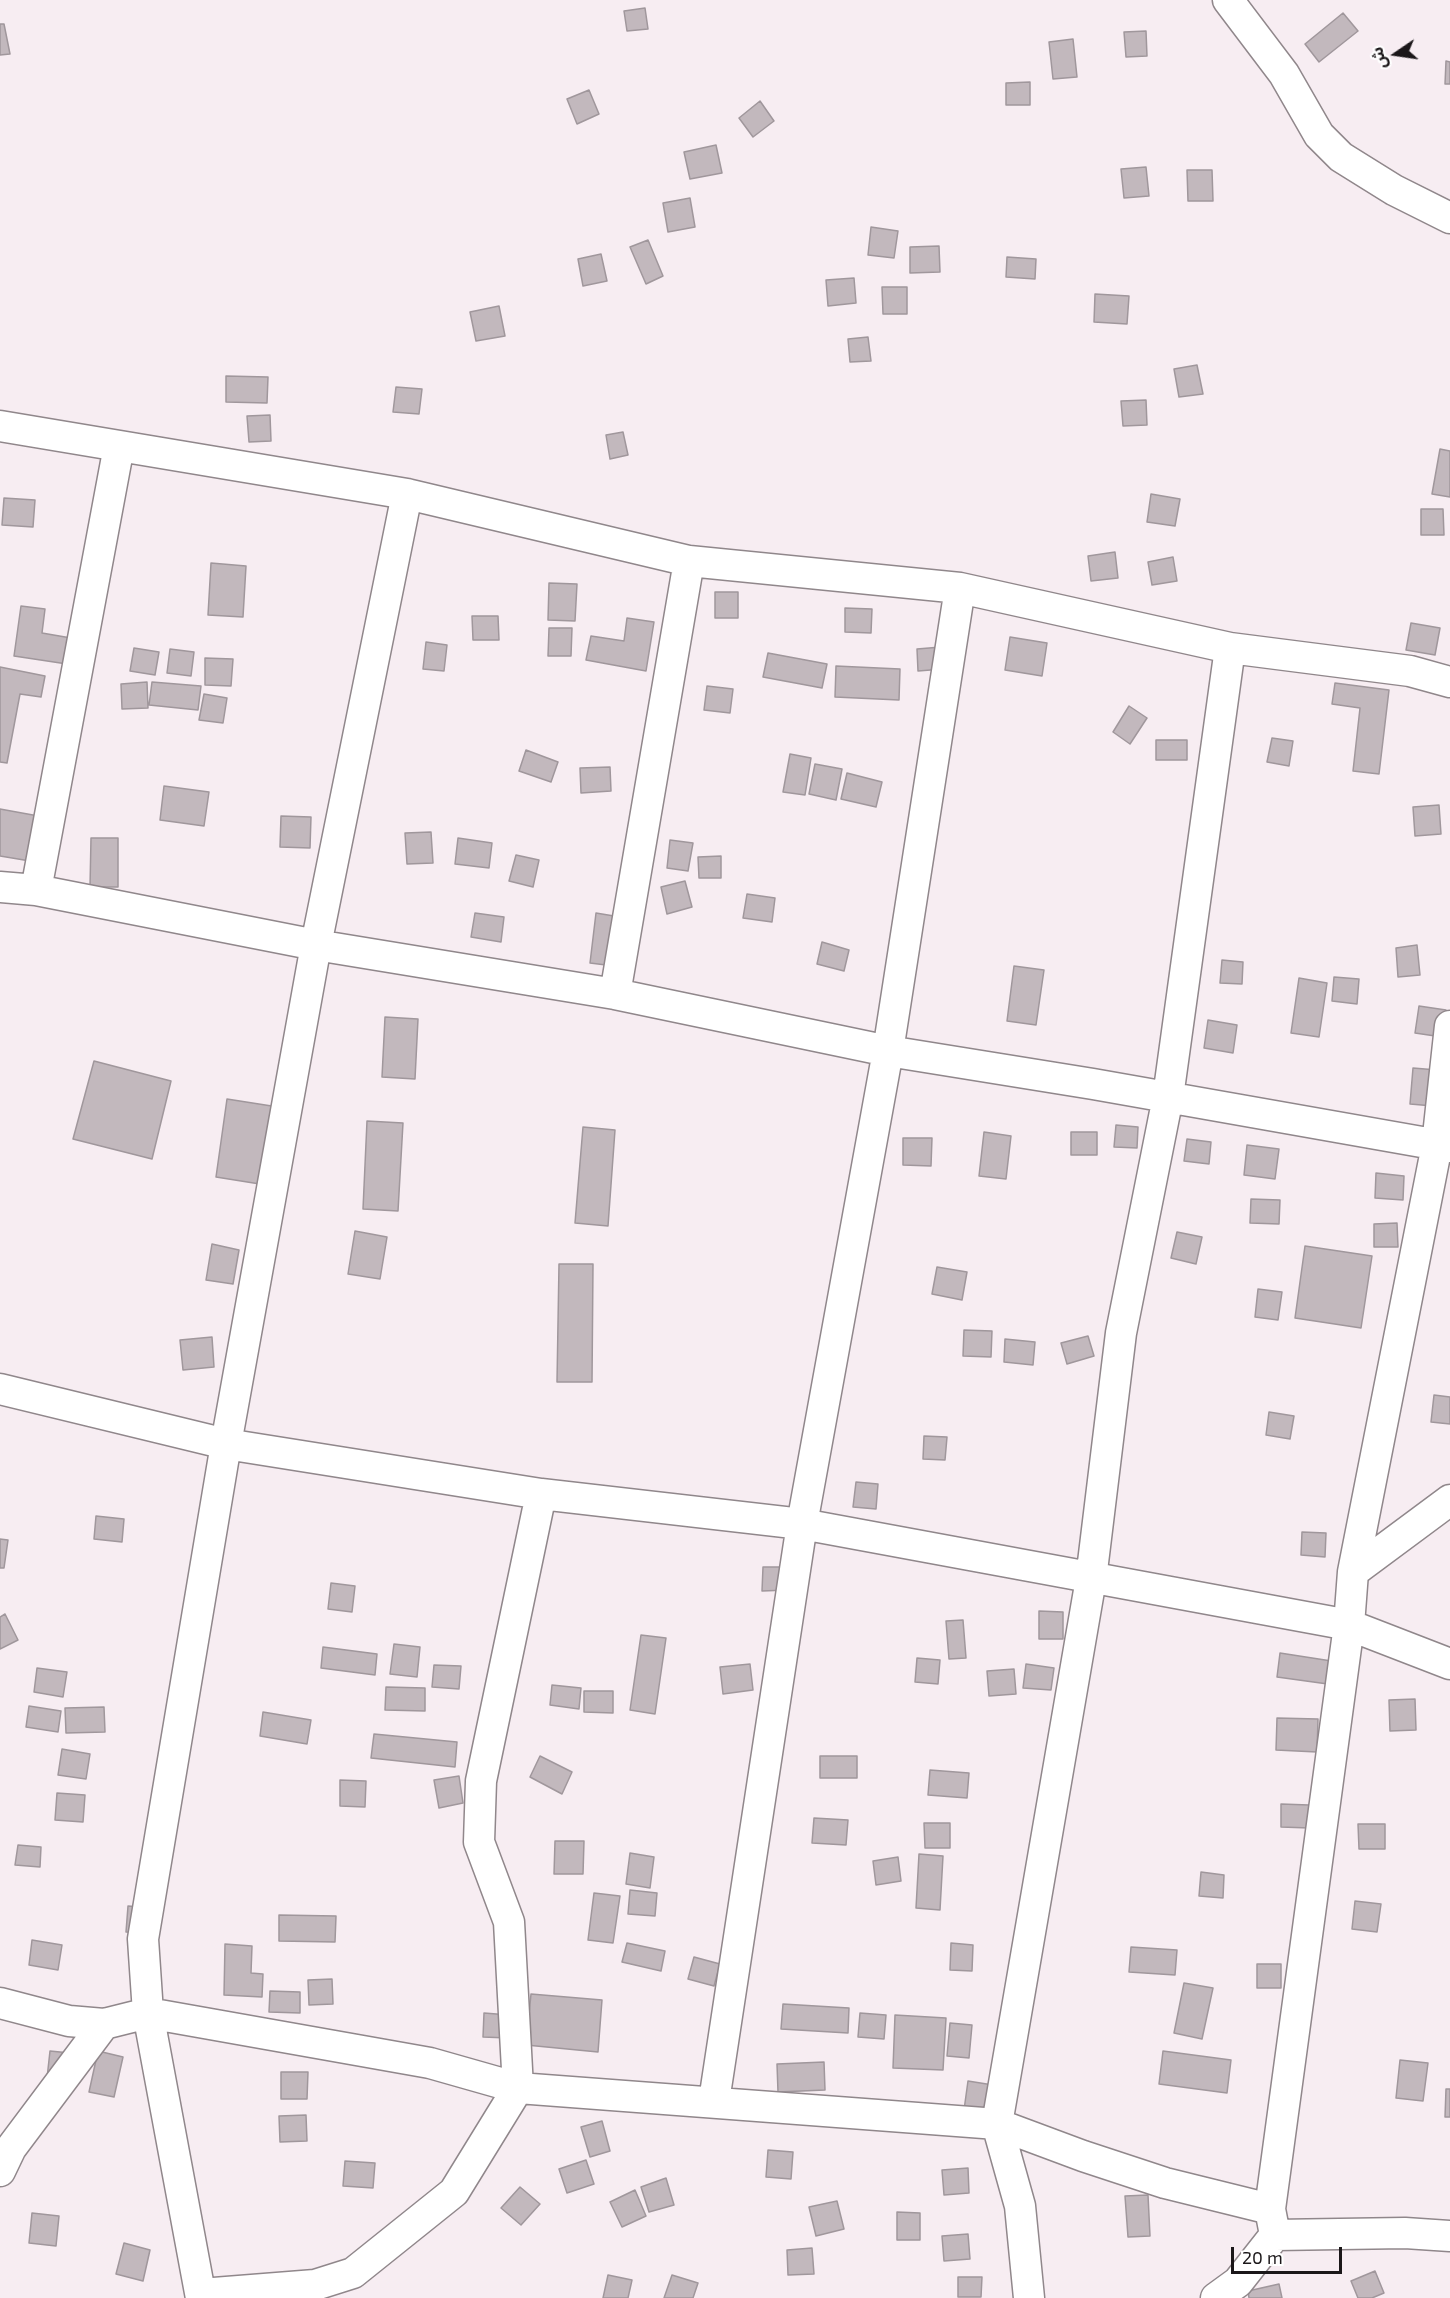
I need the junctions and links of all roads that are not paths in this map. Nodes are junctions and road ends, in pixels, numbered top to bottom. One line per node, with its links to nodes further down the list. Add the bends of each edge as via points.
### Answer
1 (1228, 0): 2 (street, via 1284,74 1319,135 1341,157)
2 (1450, 218)
3 (0, 426): 4 (street)
4 (118, 446): 5 (street); 11 (street)
5 (407, 494): 6 (street); 12 (street)
6 (689, 561): 7 (street); 13 (street)
7 (960, 588): 8 (street); 15 (street)
8 (1230, 648): 9 (street, via 1410,671); 16 (street)
9 (1450, 682)
10 (0, 887): 11 (street)
11 (36, 890): 12 (street)
12 (316, 945): 13 (street); 19 (street)
13 (615, 994): 15 (street)
14 (1450, 1026): 17 (street)
15 (888, 1051): 16 (street); 22 (street)
16 (1167, 1098): 17 (street); 24 (street, via 1121,1333)
17 (1443, 1146): 23 (street)
18 (0, 1389): 19 (street)
19 (226, 1444): 20 (street); 28 (street, via 143,1939)
20 (541, 1494): 22 (street); 30 (street, via 481,1781 479,1842 509,1922)
21 (1450, 1500): 23 (street)
22 (802, 1524): 24 (street); 31 (street)
23 (1353, 1572): 25 (street)
24 (1091, 1579): 25 (street); 32 (street)
25 (1349, 1625): 26 (street); 34 (street)
26 (1450, 1664)
27 (0, 2003): 29 (street, via 69,2021)
28 (148, 2013): 29 (street); 30 (street, via 430,2063); 36 (street)
29 (104, 2024): 33 (street, via 11,2148)
30 (519, 2088): 31 (street); 36 (street, via 454,2192 353,2273 315,2285)
31 (714, 2101): 32 (street)
32 (996, 2124): 34 (street); 37 (street, via 1020,2206)
33 (0, 2171)
34 (1273, 2222): 35 (street); 38 (street, via 1238,2282)
35 (1450, 2236)
36 (201, 2296)
37 (1029, 2298)
38 (1216, 2298)

